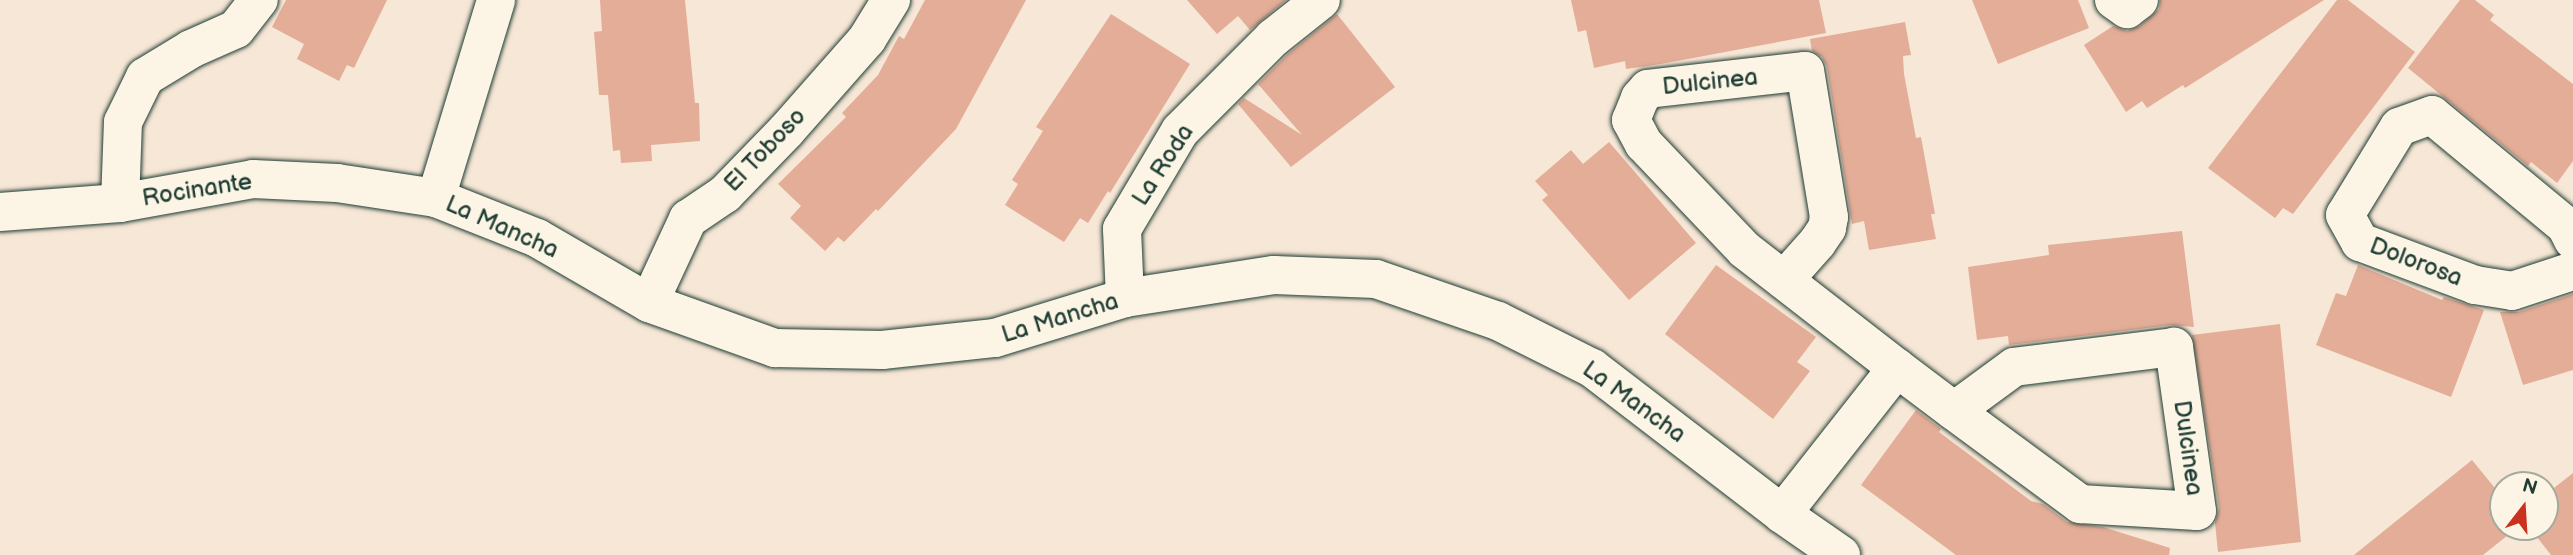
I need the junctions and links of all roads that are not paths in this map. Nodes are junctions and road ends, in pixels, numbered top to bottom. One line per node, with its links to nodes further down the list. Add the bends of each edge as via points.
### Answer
1 (259, 0): 8 (street, via 236,29 145,77 123,122)
2 (496, 0): 7 (street, La Mancha)
3 (891, 0): 14 (street, El Toboso, via 867,39 786,131 725,194 688,219)
4 (1321, 0): 13 (street, La Roda, via 1273,38 1180,131 1122,229)
5 (2114, 0): 6 (street, via 2127,9)
6 (2139, 0)
7 (436, 198): 8 (street, Rocinante, via 337,183 253,179); 14 (street, La Mancha, via 537,238)
8 (120, 203): 9 (street, Rocinante)
9 (0, 212)
10 (2573, 240): 11 (street, Dolorosa, via 2566,226 2432,115 2399,127 2345,215 2360,242 2475,285 2512,291)
11 (2573, 271)
12 (1784, 280): 12 (street, Dulcinea, via 1745,250 1636,134 1632,120 1648,89 1805,71 1829,217 1817,243); 15 (street, Dulcinea)
13 (1125, 298): 14 (street, La Mancha, via 995,338 882,350 775,348); 17 (street, La Mancha, via 1274,275 1376,279 1498,321 1592,368)
14 (649, 303)
15 (1897, 368): 16 (street, Dulcinea); 17 (street)
16 (1954, 411): 16 (street, Dulcinea, via 2014,367 2174,347 2197,511 2080,504)
17 (1782, 514): 18 (street, La Mancha)
18 (1841, 555)

